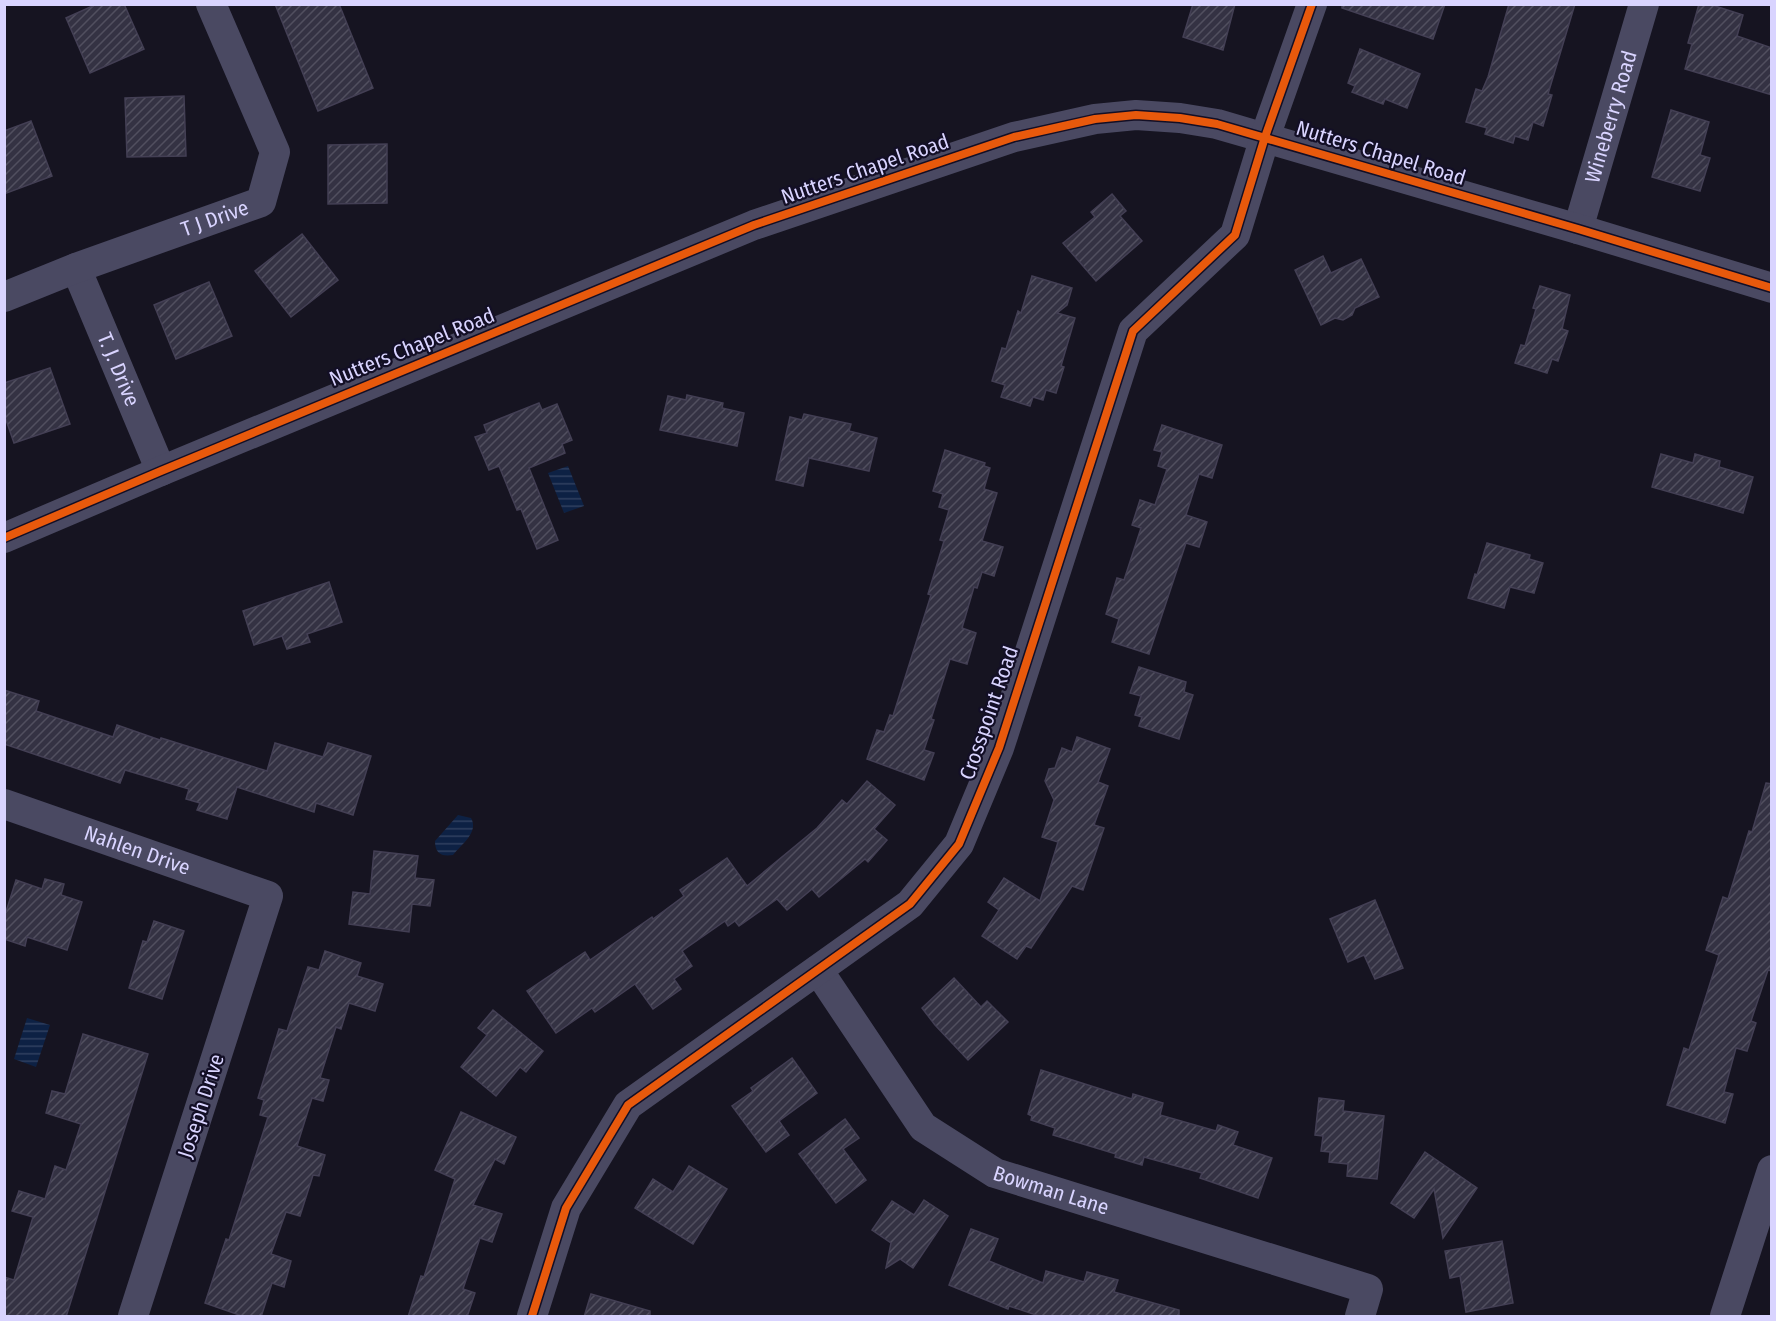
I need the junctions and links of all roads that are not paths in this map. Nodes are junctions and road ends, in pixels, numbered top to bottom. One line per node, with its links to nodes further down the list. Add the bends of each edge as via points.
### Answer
1 (211, 4): 6 (street, T J Drive, via 275,152 261,202)
2 (1312, 4): 4 (street, Crosspoint Road)
3 (1644, 4): 5 (street, Wineberry Road)
4 (1265, 136): 5 (street, Nutters Chapel Road); 9 (street, Nutters Chapel Road, via 1218,124 1136,115 1095,118 1014,137 754,225); 13 (street, Crosspoint Road, via 1235,235 1133,331 999,748 959,844 910,904)
5 (1578, 229): 7 (street, Nutters Chapel Road)
6 (76, 268): 8 (street, T J Drive); 9 (street, T. J. Drive)
7 (1772, 288)
8 (4, 297)
9 (161, 471): 10 (street, Nutters Chapel Road)
10 (4, 537)
11 (4, 804): 12 (street, Nahlen Drive)
12 (268, 896): 16 (street, Joseph Drive)
13 (818, 970): 15 (street, Bowman Lane, via 923,1127 995,1173); 17 (street, Crosspoint Road, via 628,1105 566,1208)
14 (1772, 1170): 18 (street)
15 (1364, 1303)
16 (133, 1317)
17 (532, 1317)
18 (1725, 1317)

